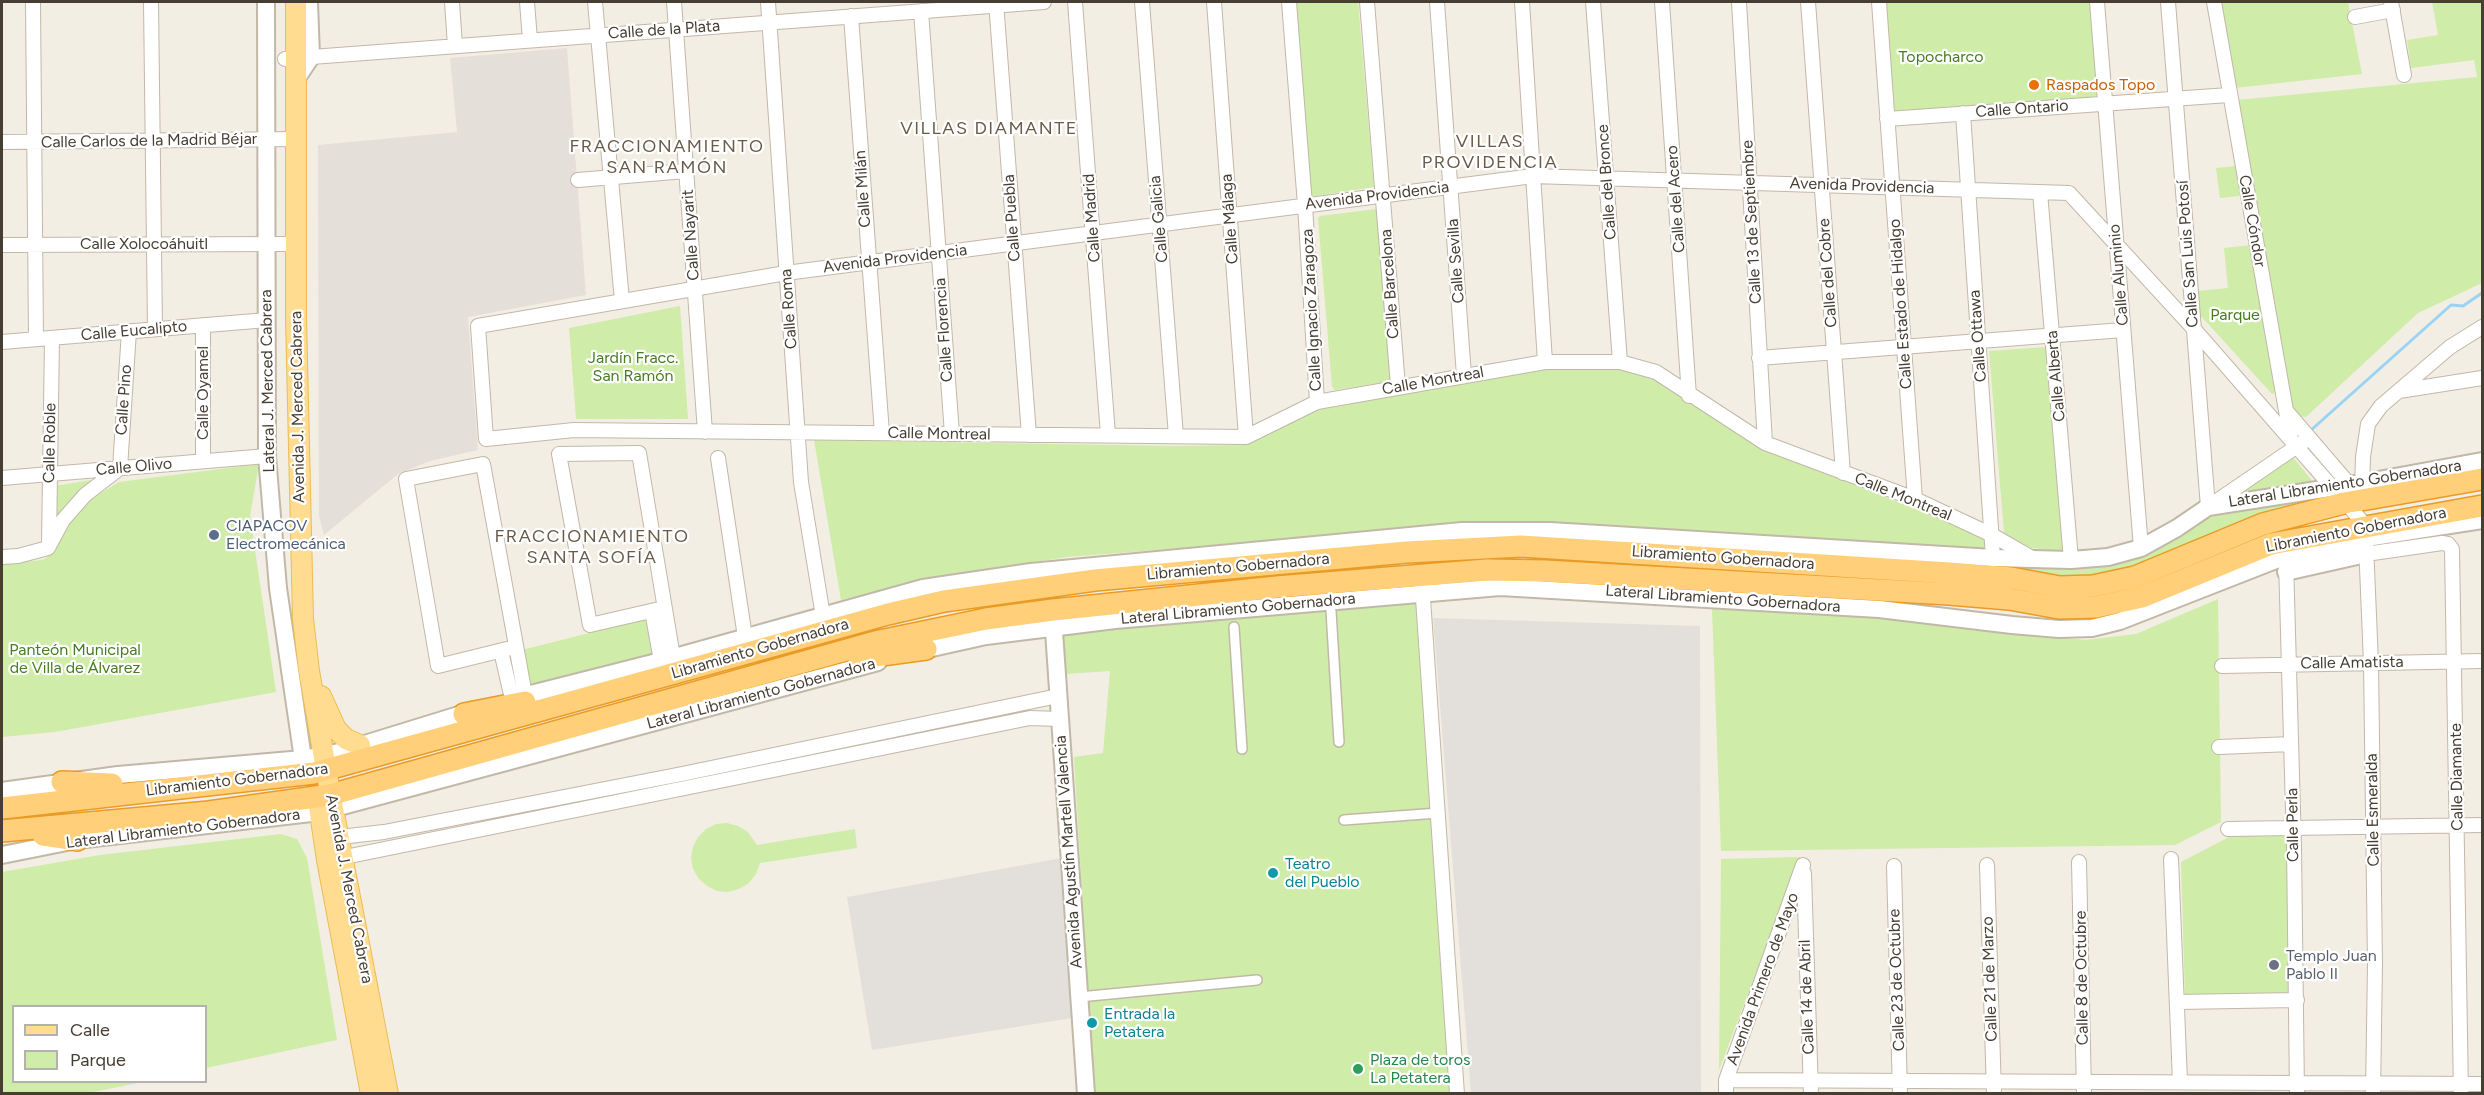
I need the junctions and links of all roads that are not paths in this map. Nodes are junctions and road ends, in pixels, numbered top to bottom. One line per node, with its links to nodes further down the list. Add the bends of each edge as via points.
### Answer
1 (33, 2): 49 (street)
2 (151, 2): 47 (street)
3 (266, 2): 46 (street)
4 (284, 2): 39 (main road, Avenida J. Merced Cabrera)
5 (297, 2): 39 (main road, Avenida J. Merced Cabrera)
6 (309, 2): 39 (street)
7 (452, 2): 38 (street)
8 (527, 2): 37 (street)
9 (595, 2): 36 (street)
10 (674, 2): 35 (street, Calle Nayarit)
11 (768, 2): 34 (street, Calle Roma)
12 (846, 2): 32 (street, Calle Milán)
13 (1044, 2): 29 (street, Calle de la Plata)
14 (1075, 2): 66 (street, Calle Madrid)
15 (1142, 2): 65 (street, Calle Galicia)
16 (1214, 2): 64 (street, Calle Málaga)
17 (1289, 2): 63 (street, Calle Ignacio Zaragoza)
18 (1367, 2): 62 (street, Calle Barcelona)
19 (1437, 2): 58 (street, Calle Sevilla)
20 (1522, 2): 51 (street)
21 (1593, 2): 53 (street, Calle del Bronce)
22 (1662, 2): 55 (street, Calle del Acero)
23 (1739, 2): 56 (street, Calle 13 de Septiembre)
24 (1808, 2): 57 (street, Calle del Cobre)
25 (1879, 2): 45 (street, Calle Estado de Hidalgo)
26 (2097, 2): 43 (street, Calle Aluminio)
27 (2168, 2): 42 (street, Calle San Luis Potosí)
28 (2214, 2): 41 (street, Calle Cóndor)
29 (996, 3): 31 (street, Calle de la Plata); 67 (street, Calle Puebla)
30 (2392, 6): 33 (street); 40 (street)
31 (914, 8): 32 (street, Calle de la Plata); 73 (street, Calle Florencia)
32 (849, 16): 34 (street, Calle de la Plata); 74 (street, Calle Milán)
33 (2355, 16)
34 (769, 22): 35 (street, Calle de la Plata); 75 (street, Calle Roma)
35 (676, 29): 36 (street, Calle de la Plata); 50 (street, Calle Nayarit)
36 (598, 35): 37 (street, Calle de la Plata); 52 (street)
37 (530, 40): 38 (street, Calle de la Plata)
38 (455, 46): 39 (street, Calle de la Plata)
39 (298, 58): 46 (main road, Avenida J. Merced Cabrera); 46 (main road, Avenida J. Merced Cabrera)
40 (2404, 75)
41 (2229, 95): 42 (street, Calle Ontario); 102 (street, Calle Cóndor)
42 (2176, 99): 43 (street, Calle Ontario); 81 (street, Calle San Luis Potosí)
43 (2105, 104): 44 (street, Calle Ontario); 72 (street, Calle Aluminio)
44 (1963, 113): 45 (street, Calle Ontario); 60 (street, Calle Ottawa)
45 (1887, 118): 59 (street, Calle Estado de Hidalgo)
46 (283, 139): 47 (street, Calle Carlos de la Madrid Béjar); 69 (main road, Avenida J. Merced Cabrera); 158 (main road, Avenida J. Merced Cabrera, via 296,317)
47 (153, 141): 49 (street, Calle Carlos de la Madrid Béjar); 68 (street)
48 (2, 142): 49 (street, Calle Carlos de la Madrid Béjar)
49 (34, 142): 70 (street)
50 (686, 171): 52 (street); 76 (street, Calle Nayarit)
51 (1533, 176): 53 (street, Avenida Providencia); 58 (street, Avenida Providencia); 93 (street)
52 (611, 177): 54 (street); 77 (street)
53 (1606, 178): 55 (street, Avenida Providencia); 94 (street, Calle del Bronce)
54 (578, 180)
55 (1674, 180): 56 (street, Avenida Providencia); 99 (street, Calle del Acero)
56 (1749, 183): 57 (street, Avenida Providencia); 92 (street, Calle 13 de Septiembre)
57 (1822, 185): 59 (street, Avenida Providencia); 91 (street, Calle del Cobre)
58 (1450, 186): 62 (street, Avenida Providencia); 95 (street, Calle Sevilla)
59 (1893, 188): 60 (street, Avenida Providencia); 90 (street, Calle Estado de Hidalgo)
60 (1968, 190): 61 (street, Avenida Providencia); 89 (street, Calle Ottawa)
61 (2040, 192): 72 (street, Avenida Providencia, via 2069,193); 85 (street, Calle Alberta)
62 (1383, 195): 63 (street, Avenida Providencia); 97 (street, Calle Barcelona)
63 (1305, 205): 64 (street, Avenida Providencia); 100 (street, Calle Ignacio Zaragoza)
64 (1230, 215): 65 (street, Avenida Providencia); 110 (street, Calle Málaga)
65 (1160, 224): 66 (street, Avenida Providencia); 109 (street, Calle Galicia)
66 (1093, 233): 67 (street, Avenida Providencia); 108 (street, Calle Madrid)
67 (1014, 243): 73 (street, Avenida Providencia); 107 (street, Calle Puebla)
68 (154, 244): 69 (street, Calle Xolocoáhuitl); 70 (street, Calle Xolocoáhuitl); 82 (street)
69 (277, 244): 78 (street, Lateral J. Merced Cabrera); 158 (main road, Avenida J. Merced Cabrera, via 290,581)
70 (35, 245): 71 (street, Calle Xolocoáhuitl); 87 (street)
71 (2, 246)
72 (2117, 246): 81 (street, Avenida Providencia); 83 (street, Calle Aluminio)
73 (939, 253): 74 (street, Avenida Providencia); 106 (street, Calle Florencia)
74 (869, 262): 75 (street, Avenida Providencia); 105 (street, Calle Milán)
75 (786, 273): 76 (street, Avenida Providencia); 104 (street, Calle Roma)
76 (695, 289): 77 (street, Avenida Providencia); 103 (street, Calle Nayarit)
77 (622, 301): 112 (street, Avenida Providencia, via 478,326)
78 (267, 320): 79 (street, Calle Eucalipto); 115 (street, Lateral J. Merced Cabrera)
79 (203, 325): 82 (street, Calle Eucalipto); 117 (street, Calle Oyamel)
80 (2482, 327): 98 (street, via 2450,347)
81 (2194, 328): 101 (street, Avenida Providencia); 127 (street, Calle San Luis Potosí)
82 (155, 329): 84 (street, Calle Eucalipto)
83 (2123, 330): 85 (street); 132 (street, Calle Aluminio)
84 (129, 332): 86 (street, Calle Eucalipto); 119 (street, Calle Pino)
85 (2052, 337): 89 (street); 137 (street, Calle Alberta)
86 (52, 338): 87 (street, Calle Eucalipto); 121 (street, Calle Roble)
87 (36, 339): 88 (street, Calle Eucalipto)
88 (2, 342)
89 (1979, 342): 90 (street); 129 (street, Calle Ottawa)
90 (1904, 346): 91 (street); 125 (street, Calle Estado de Hidalgo)
91 (1834, 352): 92 (street); 120 (street, Calle del Cobre)
92 (1760, 358): 113 (street, Calle 13 de Septiembre)
93 (1545, 362): 94 (street, Calle Montreal); 95 (street, Calle Montreal)
94 (1620, 362): 99 (street, Calle Montreal, via 1656,372)
95 (1464, 376): 97 (street, Calle Montreal)
96 (2482, 378): 98 (street)
97 (1398, 386): 100 (street, Calle Montreal)
98 (2398, 391): 124 (street, via 2368,424)
99 (1689, 396): 113 (street, Calle Montreal)
100 (1317, 402): 110 (street, Calle Montreal)
101 (2262, 406): 102 (street); 114 (street, Avenida Providencia)
102 (2286, 411): 111 (street, Avenida Providencia); 114 (street, Calle Cóndor)
103 (705, 432): 104 (street, Calle Montreal); 112 (street, Calle Montreal, via 574,430)
104 (797, 432): 105 (street, Calle Montreal); 143 (street, Calle Roma, via 801,482)
105 (882, 433): 106 (street, Calle Montreal)
106 (952, 434): 107 (street, Calle Montreal)
107 (1029, 435): 108 (street, Calle Montreal)
108 (1108, 435): 109 (street, Calle Montreal)
109 (1176, 436): 110 (street, Calle Montreal)
110 (1246, 437)
111 (2308, 438): 114 (street, Calle Montreal); 124 (street, Avenida Providencia)
112 (486, 439)
113 (1764, 443): 120 (street, Calle Montreal)
114 (2294, 444): 124 (street, Avenida Providencia); 127 (street, Calle Montreal)
115 (267, 456): 117 (street, Calle Olivo); 150 (street, Lateral J. Merced Cabrera)
116 (718, 458): 146 (street)
117 (203, 461): 119 (street, Calle Olivo)
118 (2482, 461): 124 (street, Lateral Libramiento Gobernadora)
119 (120, 468): 121 (street, Calle Olivo); 131 (street, via 85,495 63,520)
120 (1843, 473): 125 (street, Calle Montreal)
121 (50, 474): 122 (street, Calle Olivo); 131 (street, Calle Roble)
122 (2, 478)
123 (2482, 479): 124 (highway, Libramiento Gobernadora)
124 (2350, 492): 127 (street, Lateral Libramiento Gobernadora); 130 (street, Avenida Providencia); 130 (street); 139 (highway, Libramiento Gobernadora, via 2135,576 2093,586 2060,587 1950,573 1521,546)
125 (1915, 499): 129 (street, Calle Montreal)
126 (2482, 506): 130 (highway, Libramiento Gobernadora)
127 (2208, 507): 132 (street, Calle Montreal)
128 (2482, 520): 130 (street, Lateral Libramiento Gobernadora)
129 (1992, 535): 135 (street, Calle Ottawa); 136 (street, Calle Montreal)
130 (2366, 539): 138 (street, Lateral Libramiento Gobernadora); 140 (highway, Libramiento Gobernadora, via 2271,544 2142,597 2096,607 2060,608 1949,594 1545,571 1487,570); 152 (street, Calle Diamante, via 2448,544 2452,549); 154 (street, Calle Esmeralda)
131 (48, 548): 134 (street)
132 (2141, 548): 137 (street, Calle Montreal, via 2108,557)
133 (1256, 550): 135 (street, via 1462,531 1550,531); 139 (highway); 143 (street, via 1031,572 923,588)
134 (2, 557)
135 (1994, 558): 136 (street)
136 (2032, 558): 137 (street, Calle Montreal)
137 (2071, 560)
138 (2286, 564): 140 (street, Lateral Libramiento Gobernadora, via 2120,621 2091,628 2059,629 1879,609); 156 (street, Calle Perla)
139 (1218, 569): 159 (highway, Libramiento Gobernadora, via 1095,580 944,601)
140 (1422, 584): 144 (highway, Libramiento Gobernadora); 180 (street)
141 (658, 609): 141 (street, via 639,453 559,454 590,626); 151 (street)
142 (1331, 611): 166 (street)
143 (823, 616): 146 (street)
144 (1053, 618): 148 (street, Lateral Libramiento Gobernadora); 155 (highway, Libramiento Gobernadora, via 986,619 916,632); 160 (street, Avenida Agustín Martell Valencia)
145 (1234, 627): 170 (street)
146 (745, 637): 151 (street)
147 (515, 647): 149 (street); 149 (street, via 483,464 406,479 438,666); 161 (street)
148 (926, 649): 155 (highway); 178 (street, Lateral Libramiento Gobernadora)
149 (501, 651): 161 (street)
150 (286, 652): 158 (street); 164 (street, Lateral J. Merced Cabrera)
151 (667, 659): 161 (street)
152 (2455, 661): 153 (street, Calle Amatista); 154 (street, Calle Amatista); 183 (street, Calle Diamante)
153 (2482, 661)
154 (2371, 663): 156 (street, Calle Amatista); 184 (street, Calle Esmeralda)
155 (802, 664): 178 (highway, Libramiento Gobernadora)
156 (2289, 664): 157 (street, Calle Amatista); 167 (street, Calle Perla)
157 (2222, 666)
158 (304, 682): 164 (street); 168 (main road, via 336,729); 172 (main road, Avenida J. Merced Cabrera)
159 (588, 696): 162 (highway, via 553,697); 172 (highway, Libramiento Gobernadora)
160 (1059, 696): 163 (street, Avenida Agustín Martell Valencia); 165 (street)
161 (519, 697): 162 (street)
162 (464, 714): 168 (street)
163 (1060, 719): 171 (street, via 1030,718); 198 (street, Avenida Agustín Martell Valencia)
164 (297, 720): 172 (street, Lateral J. Merced Cabrera)
165 (841, 741): 171 (street); 173 (street)
166 (1339, 742)
167 (2291, 744): 169 (street); 185 (street, Calle Perla)
168 (360, 745): 172 (street)
169 (2219, 747)
170 (1242, 748)
171 (843, 756): 176 (street)
172 (316, 763): 174 (street, via 150,771); 175 (highway, Libramiento Gobernadora); 178 (main road, Avenida J. Merced Cabrera)
173 (682, 774): 176 (street); 188 (street, via 396,830)
174 (62, 782): 175 (highway, via 162,781); 177 (street)
175 (196, 785): 179 (highway, Libramiento Gobernadora)
176 (685, 789): 191 (street)
177 (2, 791)
178 (325, 803): 187 (highway, Libramiento Gobernadora); 188 (main road, Avenida J. Merced Cabrera); 189 (street, Lateral Libramiento Gobernadora)
179 (2, 808)
180 (1438, 813): 181 (street); 215 (street)
181 (1344, 820)
182 (2482, 825): 183 (street)
183 (2458, 826): 184 (street); 211 (street, Calle Diamante)
184 (2373, 827): 185 (street); 210 (street, Calle Esmeralda)
185 (2294, 828): 186 (street); 199 (street, Calle Perla)
186 (2228, 829)
187 (7, 830): 189 (highway)
188 (331, 838): 191 (main road, Avenida J. Merced Cabrera)
189 (77, 840): 190 (street, Lateral Libramiento Gobernadora)
190 (2, 855)
191 (334, 859): 212 (main road, Avenida J. Merced Cabrera); 213 (main road, Avenida J. Merced Cabrera)
192 (2170, 860): 200 (street)
193 (2079, 862): 207 (street, Calle 8 de Octubre)
194 (1803, 865): 203 (street, Avenida Primero de Mayo); 204 (street, Calle 14 de Abril)
195 (1987, 865): 206 (street, Calle 21 de Marzo)
196 (1894, 866): 205 (street, Calle 23 de Octubre)
197 (1257, 980): 198 (street)
198 (1079, 997): 214 (street, Avenida Agustín Martell Valencia)
199 (2297, 1000): 200 (street); 209 (street, Calle Perla)
200 (2177, 1002): 201 (street)
201 (2180, 1082): 207 (street); 208 (street)
202 (2482, 1084): 211 (street)
203 (1726, 1087): 204 (street)
204 (1810, 1087): 205 (street)
205 (1900, 1087): 206 (street)
206 (1994, 1087): 207 (street)
207 (2084, 1088)
208 (2222, 1088): 209 (street)
209 (2297, 1088): 210 (street)
210 (2373, 1088): 211 (street)
211 (2461, 1089)
212 (371, 1094)
213 (388, 1094)
214 (1086, 1094)
215 (1457, 1094)

